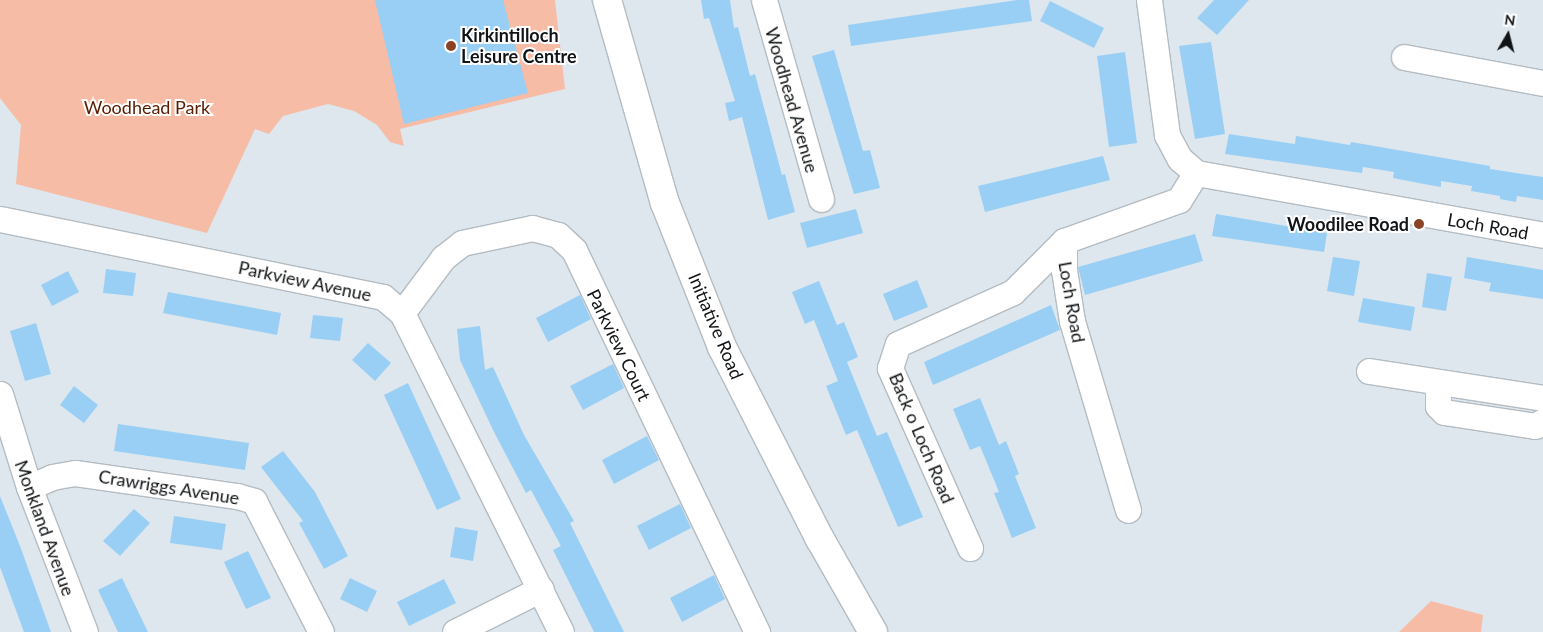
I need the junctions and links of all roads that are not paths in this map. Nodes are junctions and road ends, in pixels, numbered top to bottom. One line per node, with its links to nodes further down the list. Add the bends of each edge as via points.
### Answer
1 (607, 0): 26 (main road, Initiative Road, via 665,203 722,347 820,539)
2 (764, 0): 7 (street, Woodhead Avenue)
3 (1149, 0): 6 (street, via 1167,135 1180,159)
4 (1404, 57): 5 (street)
5 (1543, 83)
6 (1196, 173): 9 (street, Loch Road); 10 (street, Loch Road, via 1179,200)
7 (821, 199)
8 (0, 219): 11 (street, Parkview Avenue, via 383,298)
9 (1543, 235)
10 (1064, 241): 18 (street, Loch Road, via 1064,270 1072,321); 19 (street, Back o Loch Road, via 1013,292 898,344 890,368)
11 (402, 313): 20 (street, Parkview Avenue); 25 (street, Parkview Court, via 443,258 462,243 532,228 558,235 574,250)
12 (1368, 371): 13 (street)
13 (1438, 382): 15 (street); 16 (street, via 1438,406 1444,412 1535,426)
14 (0, 394): 17 (street, Monkland Avenue)
15 (1543, 398)
16 (1543, 421)
17 (29, 487): 21 (street, Monkland Avenue); 22 (street, Crawriggs Avenue, via 52,477 75,473 254,501)
18 (1128, 510)
19 (970, 548)
20 (540, 589): 23 (street); 24 (street, Parkview Avenue)
21 (85, 632)
22 (322, 632)
23 (455, 632)
24 (561, 632)
25 (757, 632)
26 (873, 632)

